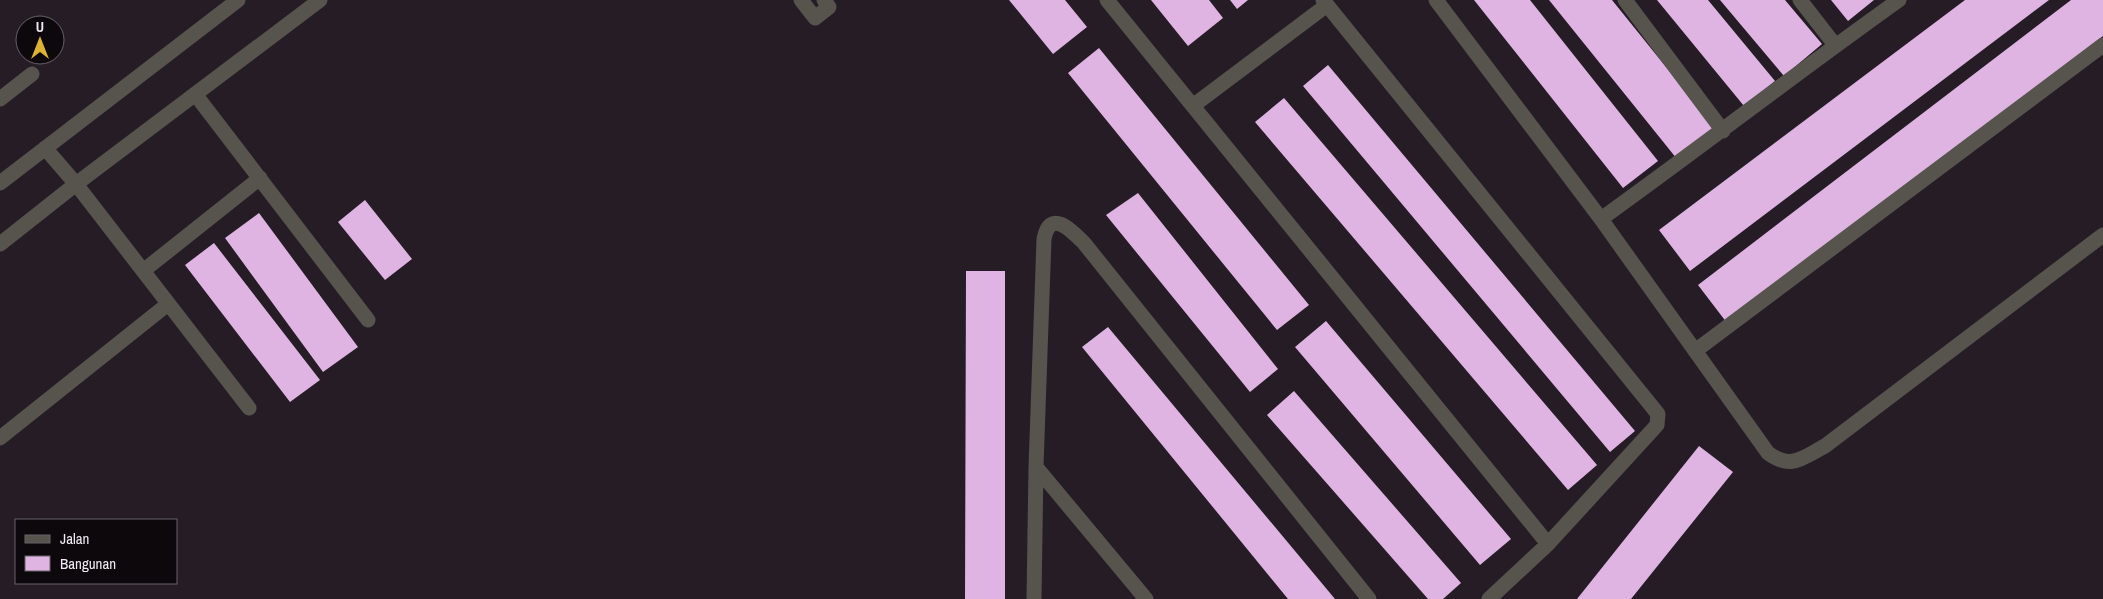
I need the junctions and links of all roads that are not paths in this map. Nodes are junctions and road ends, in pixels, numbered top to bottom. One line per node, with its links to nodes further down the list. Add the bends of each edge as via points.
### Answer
1 (238, 0): 18 (street)
2 (320, 0): 14 (street)
3 (801, 0): 4 (street, via 815,18 829,7)
4 (824, 0)
5 (1107, 0): 16 (street)
6 (1436, 0): 22 (street)
7 (1625, 0): 17 (street)
8 (1800, 0): 12 (street)
9 (1899, 0): 12 (street)
10 (1325, 3): 16 (street); 32 (street, via 1656,410 1657,425)
11 (2103, 45): 28 (street)
12 (1835, 46): 17 (street)
13 (32, 74): 15 (street)
14 (195, 94): 19 (street); 21 (street)
15 (0, 99)
16 (1194, 105): 32 (street)
17 (1723, 131): 22 (street)
18 (45, 148): 20 (street); 21 (street)
19 (260, 178): 25 (street); 27 (street)
20 (0, 183)
21 (76, 184): 24 (street); 25 (street)
22 (1601, 218): 28 (street)
23 (2103, 235): 28 (street, via 1825,446 1791,463 1777,460 1768,453)
24 (0, 244)
25 (143, 271): 26 (street)
26 (168, 304): 29 (street); 30 (street)
27 (368, 320)
28 (1695, 351)
29 (249, 408)
30 (0, 438)
31 (1036, 467): 33 (street); 34 (street); 35 (street, via 1044,240 1049,225 1056,224 1071,230 1084,243)
32 (1548, 544): 36 (street)
33 (1034, 599)
34 (1146, 599)
35 (1369, 599)
36 (1489, 599)

